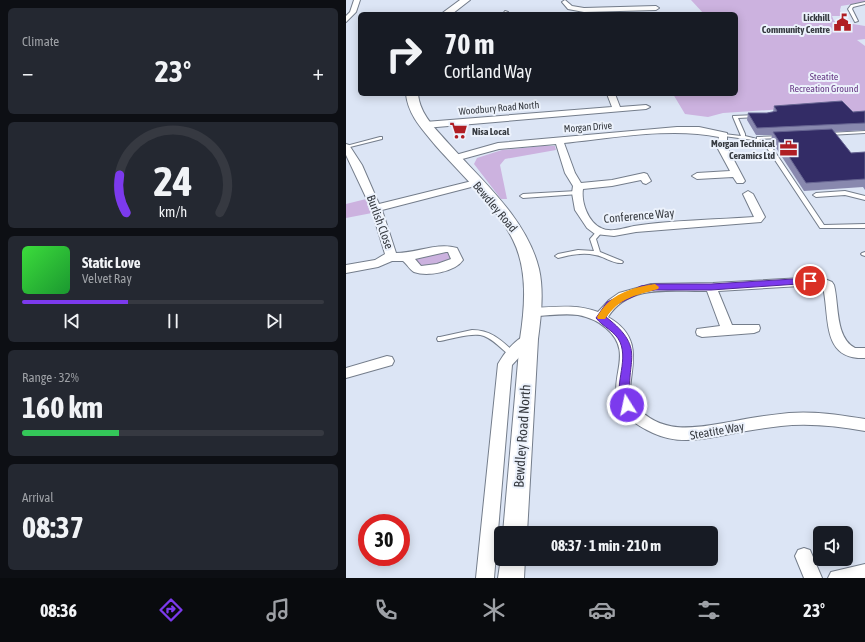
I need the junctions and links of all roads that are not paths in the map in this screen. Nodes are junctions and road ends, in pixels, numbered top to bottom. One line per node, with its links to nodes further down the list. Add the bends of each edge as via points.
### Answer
1 (466, 0): 8 (main road)
2 (565, 2): 7 (street, via 570,8 584,10)
3 (357, 3): 5 (street); 9 (street, via 354,12)
4 (865, 3): 10 (lane, via 852,6 850,9)
5 (346, 6)
6 (656, 8): 7 (street)
7 (646, 11)
8 (449, 12)
9 (346, 20)
10 (856, 21)
11 (412, 96): 16 (main road, Bewdley Road, via 413,105)
12 (612, 96): 14 (street)
13 (646, 107): 14 (street, Woodbury Road North)
14 (617, 109): 16 (street, Woodbury Road North)
15 (762, 116): 22 (lane, via 735,117)
16 (425, 125): 26 (main road, Bewdley Road)
17 (865, 132): 18 (lane)
18 (824, 134)
19 (724, 135): 22 (lane); 24 (street, Morgan Drive, via 688,129); 28 (street, via 722,147 738,178)
20 (788, 136): 23 (lane)
21 (380, 138): 25 (lane)
22 (743, 138): 23 (lane)
23 (754, 139): 36 (lane, via 767,144 774,152 822,227)
24 (559, 140): 26 (street, Morgan Drive, via 498,146); 30 (street, Conference Way)
25 (346, 147): 35 (street, Burlish Close)
26 (455, 158): 29 (main road, Bewdley Road)
27 (644, 175): 30 (street)
28 (697, 176)
29 (476, 183): 35 (street); 45 (main road, Bewdley Road, via 500,210 521,240 531,270)
30 (578, 190): 33 (lane); 37 (street, Conference Way, via 580,210 590,226)
31 (748, 194): 37 (street, Conference Way, via 760,217 757,220 712,220 614,233)
32 (816, 195): 34 (lane, via 845,193)
33 (523, 196)
34 (865, 198)
35 (376, 208): 40 (street, Burlish Close, via 391,250)
36 (865, 226)
37 (599, 232): 38 (lane, via 593,239)
38 (597, 253): 39 (lane, via 578,252); 42 (lane)
39 (558, 256)
40 (390, 257): 41 (street); 43 (street, Burlish Close)
41 (410, 260): 41 (street, via 421,253 446,248 453,250 456,260 452,264 423,271 416,268)
42 (620, 262)
43 (346, 269)
44 (711, 287): 46 (street, via 655,287 641,290 610,304); 48 (street); 52 (street, via 820,281 828,285 830,290 833,317 842,345 852,353)
45 (533, 312): 46 (street, Steatite Way, via 578,311); 51 (main road, Bewdley Road)
46 (601, 318): 56 (street, Steatite Way, via 617,331 625,342 627,360 623,388 627,405 638,417 664,432 676,436 698,436 735,427 800,419 824,419)
47 (754, 328): 48 (street)
48 (727, 329): 49 (street)
49 (702, 332)
50 (440, 339): 53 (lane, via 478,332 488,333)
51 (529, 339): 53 (street); 57 (main road, Bewdley Road North)
52 (865, 353)
53 (512, 354): 61 (street, via 505,364)
54 (388, 362): 55 (street)
55 (346, 373)
56 (865, 425)
57 (516, 526)
58 (804, 556): 63 (street)
59 (512, 566): 62 (main road)
60 (865, 573): 64 (street)
61 (485, 578)
62 (511, 578)
63 (813, 578)
64 (837, 578)

